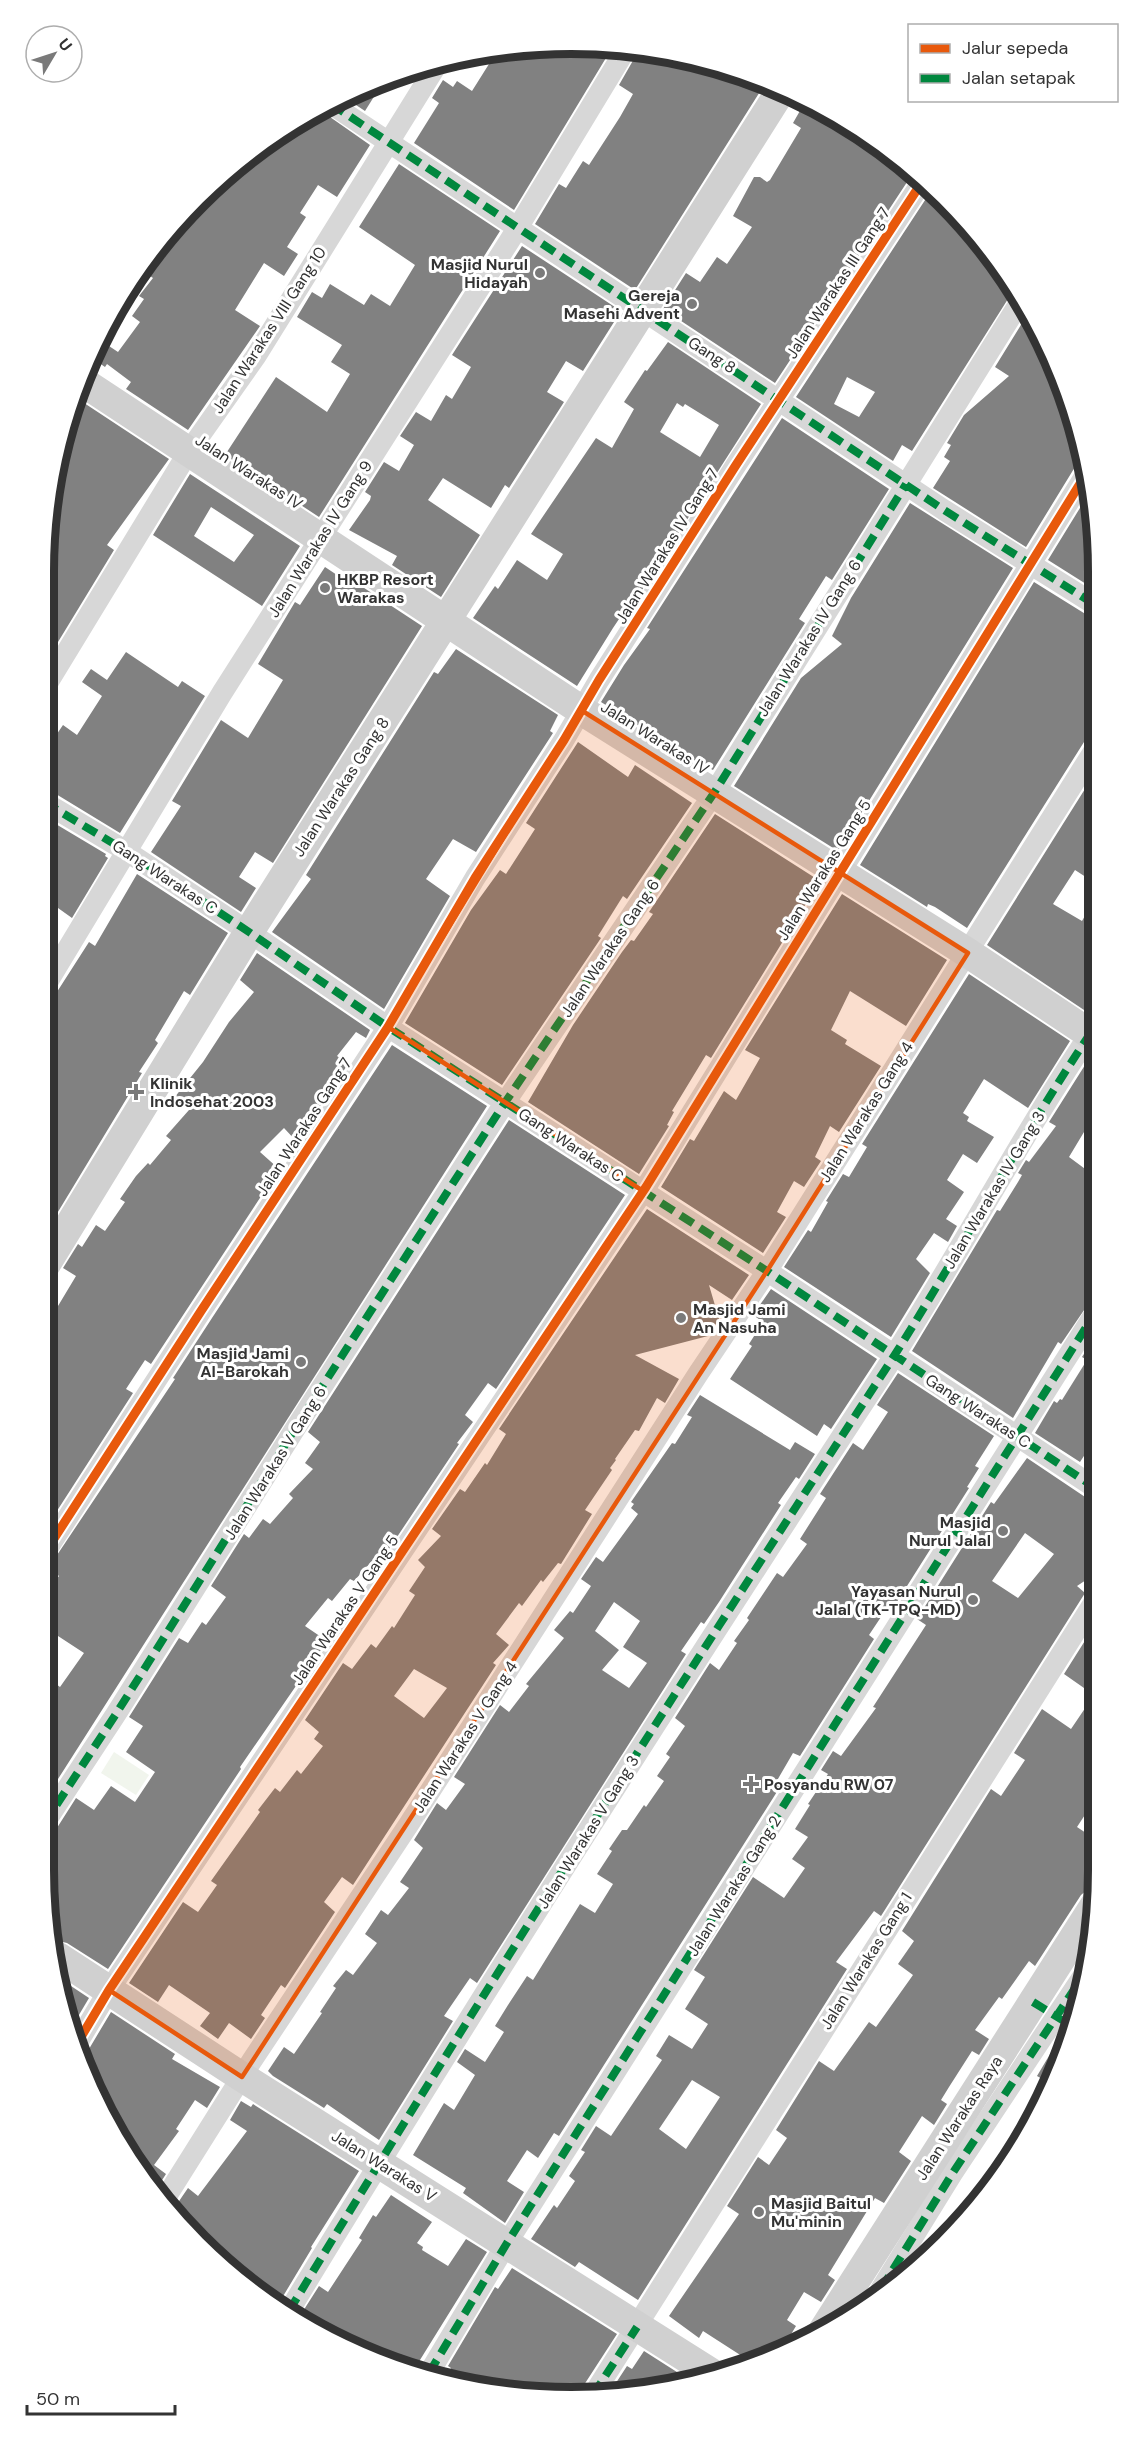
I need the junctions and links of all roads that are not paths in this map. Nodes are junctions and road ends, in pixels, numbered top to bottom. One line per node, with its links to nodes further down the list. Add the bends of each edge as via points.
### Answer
1 (621, 56): 7 (street, Jalan Warakas IV Gang 9)
2 (431, 74): 5 (street, Jalan Warakas VIII Gang 10)
3 (777, 97): 9 (street, Jalan Warakas Gang 8)
4 (339, 109): 5 (street, Gang 8)
5 (387, 141): 7 (street, Gang 8); 12 (street, Jalan Warakas VIII Gang 10, via 256,356)
6 (918, 188): 11 (street, Jalan Warakas III Gang 7)
7 (517, 229): 9 (street, Gang 8); 15 (street, Jalan Warakas IV Gang 9)
8 (1016, 308): 14 (street, Jalan Warakas IV Gang 6)
9 (644, 310): 11 (street, Gang 8); 18 (street, Jalan Warakas Gang 8)
10 (88, 385): 12 (street, Jalan Warakas IV)
11 (780, 400): 14 (street, Gang 8); 20 (street, Jalan Warakas IV Gang 7)
12 (189, 451): 15 (street, Jalan Warakas IV); 19 (street, Jalan Warakas VIII Gang 10)
13 (1080, 483): 16 (street, Jalan Warakas Gang 5)
14 (906, 484): 16 (street, Gang 8); 22 (street, Jalan Warakas IV Gang 6)
15 (321, 536): 18 (street, Jalan Warakas IV); 24 (street, Jalan Warakas IV Gang 9)
16 (1030, 564): 17 (street, Gang 8); 25 (street, Jalan Warakas Gang 5)
17 (1088, 600)
18 (447, 621): 20 (street, Jalan Warakas IV); 26 (street, Jalan Warakas Gang 8)
19 (54, 673)
20 (581, 710): 22 (street, Jalan Warakas IV); 29 (street, Jalan Warakas Gang 7, via 475,878)
21 (1088, 759): 27 (street, Jalan Warakas Gang 4)
22 (714, 793): 25 (street, Jalan Warakas IV); 32 (street, Jalan Warakas Gang 6)
23 (54, 808): 24 (street, Gang Warakas C)
24 (126, 851): 26 (street, Gang Warakas C); 28 (street, Jalan Warakas IV Gang 9)
25 (841, 873): 27 (street, Jalan Warakas IV); 33 (street, Jalan Warakas Gang 5)
26 (249, 932): 29 (street, Gang Warakas C); 34 (street, Jalan Warakas Gang 8)
27 (968, 953): 30 (street, Jalan Warakas IV); 35 (street, Jalan Warakas Gang 4)
28 (54, 971)
29 (388, 1027): 32 (street, Gang Warakas C); 40 (street, Jalan Warakas Gang 7)
30 (1088, 1028)
31 (1088, 1042): 37 (street, Jalan Warakas IV Gang 3)
32 (506, 1102): 33 (street, Gang Warakas C); 42 (street, Jalan Warakas V Gang 6)
33 (643, 1191): 35 (street, Gang Warakas C); 46 (street, Jalan Warakas V Gang 5)
34 (54, 1251)
35 (767, 1271): 37 (street, Gang Warakas C); 49 (street, Jalan Warakas V Gang 4)
36 (1088, 1324): 38 (street, Jalan Warakas Gang 2)
37 (893, 1356): 38 (street, Gang Warakas C); 50 (street, Jalan Warakas V Gang 3)
38 (1017, 1436): 39 (street, Gang Warakas C); 52 (street, Jalan Warakas Gang 2)
39 (1088, 1483)
40 (54, 1539)
41 (1088, 1612): 56 (street, Jalan Warakas Gang 1)
42 (54, 1809)
43 (1085, 1931): 47 (street, Jalan Warakas Raya)
44 (62, 1960): 46 (street, Jalan Warakas V)
45 (1075, 1984): 47 (street)
46 (109, 1990): 48 (street, Jalan Warakas V Gang 5); 49 (street, Jalan Warakas V)
47 (1051, 2013): 53 (street); 55 (street, Jalan Warakas Raya)
48 (81, 2037)
49 (242, 2077): 50 (street, Jalan Warakas V); 51 (street, Jalan Warakas V Gang 4)
50 (380, 2163): 52 (street, Jalan Warakas V); 54 (street, Jalan Warakas V Gang 3)
51 (168, 2194)
52 (507, 2243): 56 (street, Jalan Warakas V); 57 (street, Jalan Warakas Gang 2)
53 (887, 2279)
54 (292, 2305)
55 (834, 2315)
56 (637, 2327): 58 (street, Jalan Warakas V); 59 (street, Jalan Warakas Gang 1)
57 (432, 2368)
58 (705, 2369)
59 (599, 2386)

